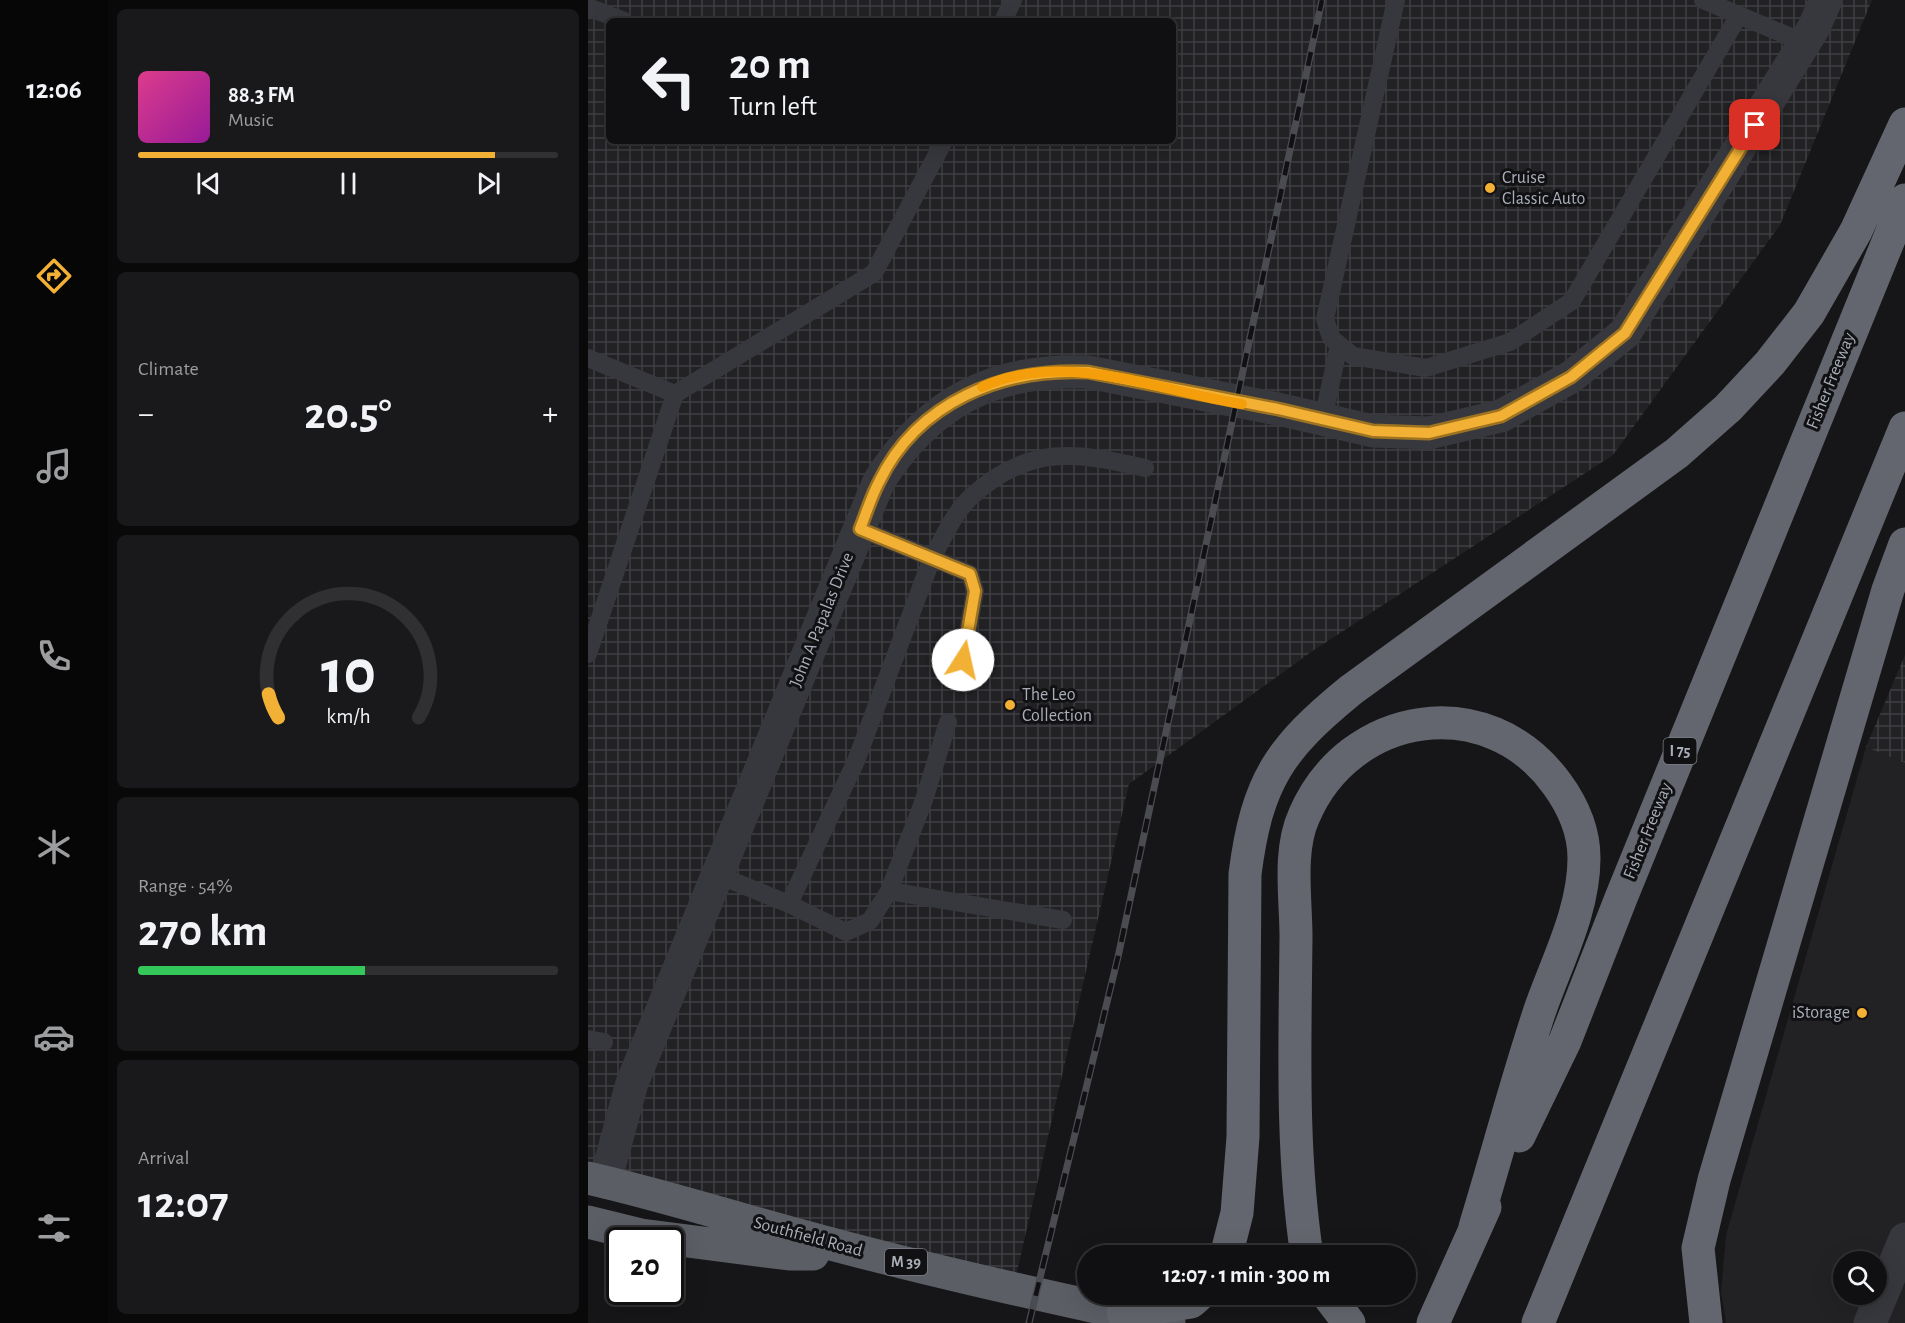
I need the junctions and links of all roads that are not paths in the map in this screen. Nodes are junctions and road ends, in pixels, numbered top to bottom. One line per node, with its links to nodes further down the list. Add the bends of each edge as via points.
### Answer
1 (1012, 0): 8 (lane)
2 (1396, 0): 13 (lane, via 1325,319 1331,338)
3 (1703, 0): 6 (lane)
4 (1826, 0): 9 (street, John A Papalas Drive)
5 (588, 8): 7 (lane)
6 (1738, 15): 9 (lane); 13 (lane, via 1572,301 1510,342 1426,368 1353,356)
7 (616, 18)
8 (1004, 18)
9 (1804, 44): 16 (street, John A Papalas Drive, via 1625,333 1571,377 1501,416 1429,433 1373,431)
10 (1905, 124): 33 (highway, via 1856,231 1809,313 1728,408 1677,453 1351,690 1288,748 1269,778 1251,830 1245,874 1243,1137 1237,1213)
11 (942, 144): 15 (lane, via 874,273)
12 (1905, 200): 31 (highway, Fisher Freeway / I 75, via 1565,1041)
13 (1340, 345): 16 (lane)
14 (588, 358): 15 (lane)
15 (675, 394): 22 (lane)
16 (1323, 419): 19 (street, John A Papalas Drive, via 1088,372 1035,372 991,383 958,398 929,419 898,452 879,481)
17 (1905, 428): 40 (highway)
18 (1145, 468): 21 (lane, via 1095,457 1037,457 1010,469 972,496)
19 (860, 529): 21 (lane); 25 (street, John A Papalas Drive)
20 (1905, 544): 43 (highway, via 1888,590 1714,1180 1698,1248)
21 (932, 558): 23 (lane, via 970,574 975,591); 27 (lane, via 856,761)
22 (588, 654)
23 (959, 683)
24 (948, 722): 26 (lane, via 924,800)
25 (718, 874): 27 (lane); 29 (street, John A Papalas Drive)
26 (889, 891): 27 (lane, via 870,921 846,932); 28 (lane)
27 (789, 904)
28 (1063, 920)
29 (596, 1180): 35 (highway, Southfield Road / M 39)
30 (588, 1222): 35 (highway, via 641,1235 789,1254)
31 (1475, 1227): 34 (highway, via 1540,1011 1574,917 1584,859 1578,822 1566,796 1530,754 1501,737 1468,726 1438,722 1407,725 1353,752 1329,774 1302,818 1295,887 1294,1054 1299,1194); 38 (highway, Fisher Freeway / I 75)
32 (1905, 1239): 44 (street)
33 (1229, 1245)
34 (1306, 1245)
35 (869, 1253): 39 (highway, Southfield Road / M 39)
36 (1172, 1305): 39 (highway)
37 (1335, 1305): 42 (highway)
38 (1439, 1310)
39 (1123, 1313): 41 (highway, Southfield Road / M 39)
40 (1539, 1321)
41 (1169, 1323)
42 (1349, 1323)
43 (1706, 1323)
44 (1870, 1323)

